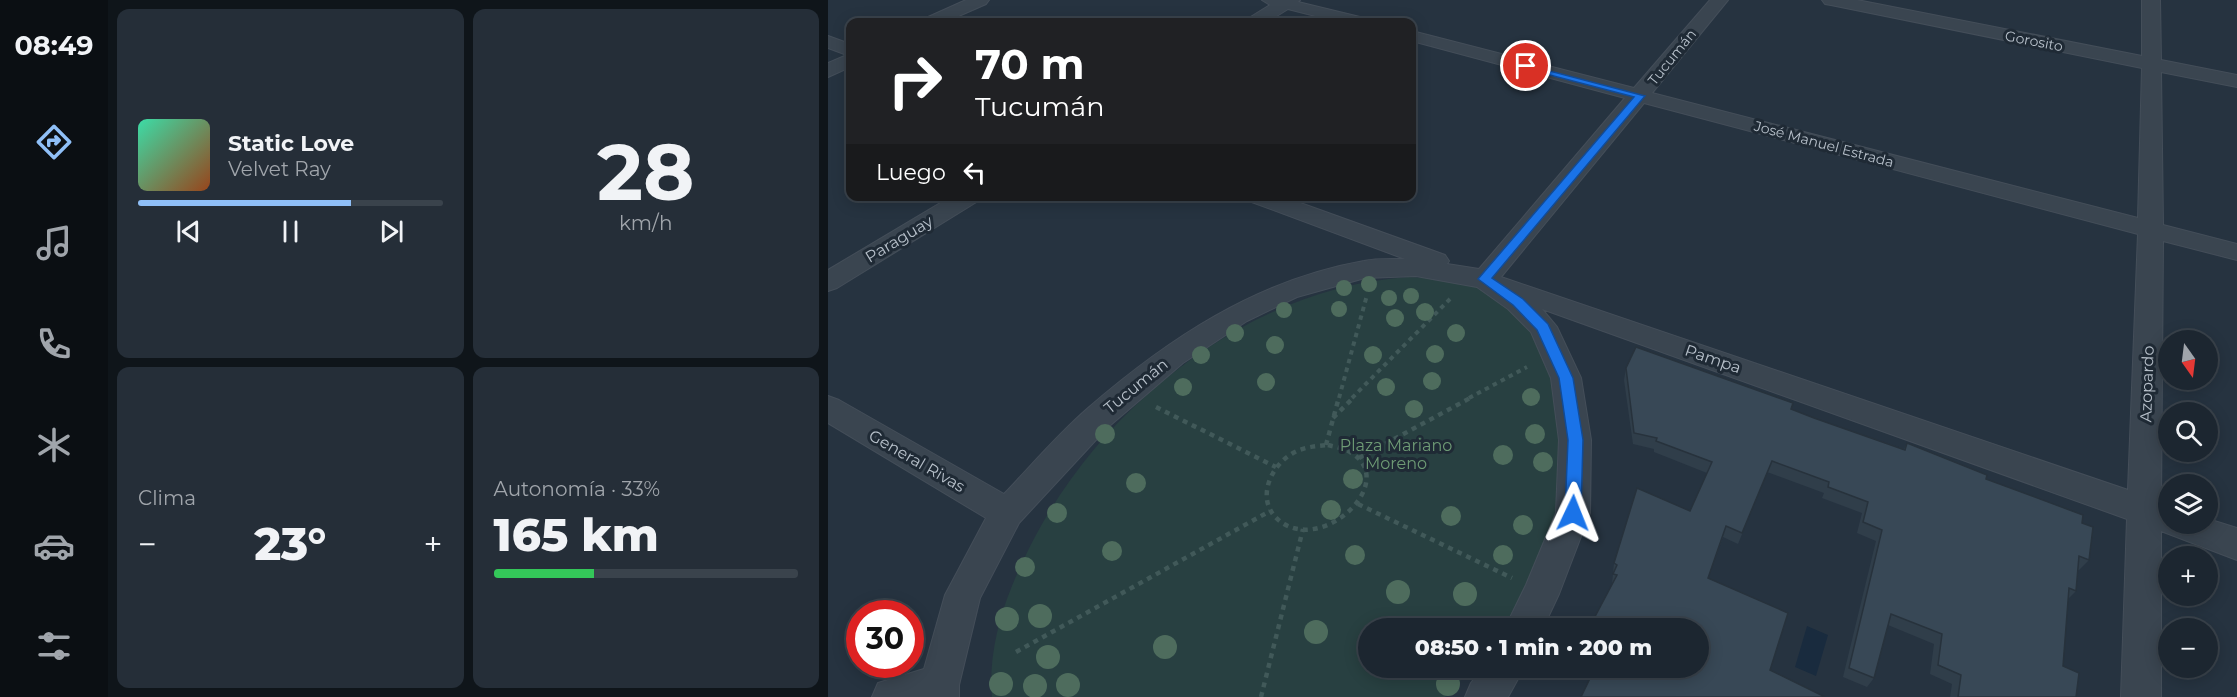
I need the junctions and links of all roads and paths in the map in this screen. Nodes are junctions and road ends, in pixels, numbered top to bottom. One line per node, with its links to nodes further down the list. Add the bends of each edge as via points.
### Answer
1 (980, 0): 6 (street)
2 (1719, 0): 16 (street, Tucumán)
3 (1831, 0): 13 (street, Gorosito)
4 (2151, 0): 13 (street, Azopardo)
5 (1282, 1): 7 (street); 8 (street)
6 (941, 18)
7 (1259, 18)
8 (1344, 18)
9 (1416, 37): 16 (street, José Manuel Estrada)
10 (828, 42): 11 (street)
11 (846, 49)
12 (846, 62): 14 (street)
13 (2152, 64): 15 (street, Gorosito); 19 (street, Azopardo)
14 (828, 71)
15 (2237, 81)
16 (1640, 96): 19 (street, José Manuel Estrada); 21 (street, Tucumán)
17 (962, 201): 22 (street, Paraguay)
18 (1271, 201): 21 (street, Pampa)
19 (2152, 229): 20 (street, José Manuel Estrada); 35 (street, Azopardo)
20 (2237, 252)
21 (1485, 279): 34 (street, Tucumán, via 1416,267 1365,269 1288,290 1237,314 1173,356 1096,419); 35 (street, Pampa); 40 (street, Tucumán, via 1518,302 1543,327 1566,378 1575,440 1573,513)
22 (828, 282)
23 (1368, 291): 28 (path)
24 (1457, 292): 28 (path)
25 (1534, 363): 30 (path)
26 (1152, 405): 31 (path)
27 (828, 408): 34 (street, General Rivas)
28 (1333, 418): 29 (path)
29 (1326, 445): 30 (path, via 1345,449); 31 (path, via 1291,454)
30 (1359, 458): 32 (path, via 1367,480)
31 (1276, 467): 33 (path, via 1265,491)
32 (1358, 504): 36 (path, via 1337,522); 39 (path)
33 (1270, 511): 36 (path, via 1282,523); 41 (path)
34 (1007, 513): 43 (street, Tucumán, via 963,595)
35 (2156, 515): 47 (street, Azopardo)
36 (1303, 529): 45 (path)
37 (2208, 534): 38 (street)
38 (2237, 544)
39 (1515, 580)
40 (1529, 618)
41 (1016, 652)
42 (1498, 678): 46 (street)
43 (939, 691): 44 (street)
44 (892, 697)
45 (1261, 697)
46 (1485, 697)
47 (2141, 697)

